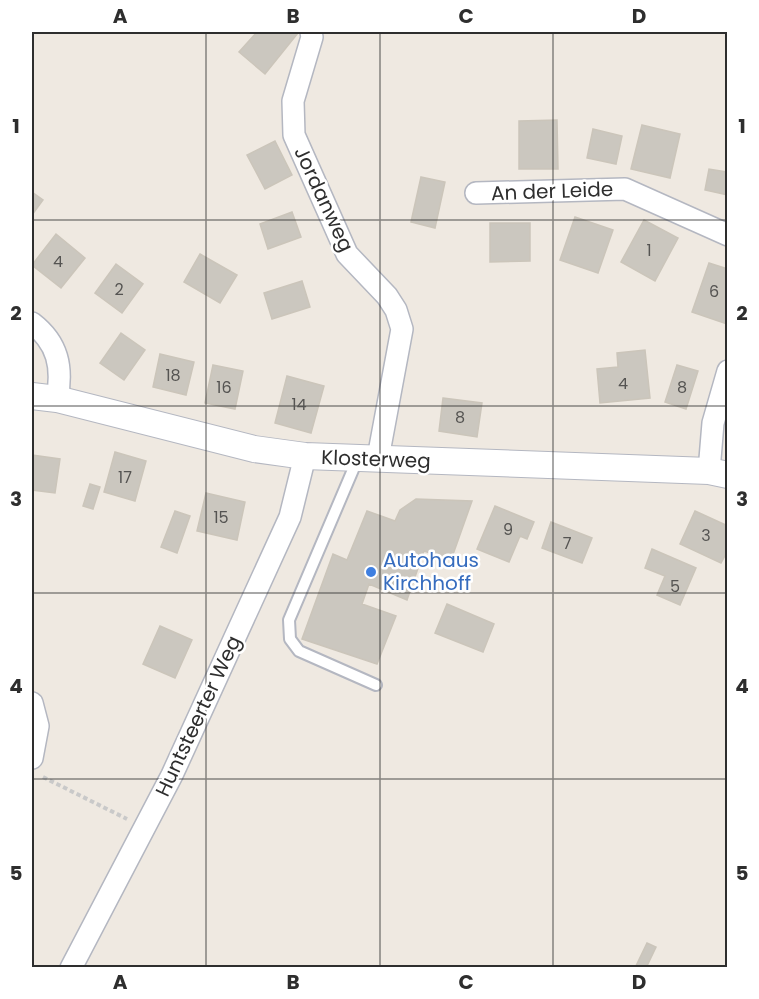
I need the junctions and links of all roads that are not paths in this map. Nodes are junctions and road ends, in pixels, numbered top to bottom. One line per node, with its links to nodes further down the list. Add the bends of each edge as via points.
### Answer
1 (311, 32): 9 (street, Jordanweg, via 293,101 294,135 347,254 387,296 402,329)
2 (476, 193): 3 (street, An der Leide, via 625,189)
3 (728, 235)
4 (32, 323): 7 (street, via 48,335 58,360)
5 (728, 371): 10 (street, via 713,423)
6 (32, 396): 7 (street, Klosterweg)
7 (57, 399): 8 (street, Klosterweg, via 254,449)
8 (304, 456): 9 (street, Klosterweg); 14 (street, Huntsteerter Weg, via 290,517 145,828)
9 (368, 458): 10 (street, Klosterweg); 11 (lane, via 289,620 290,639 299,651)
10 (718, 473)
11 (376, 686)
12 (32, 704): 13 (street, via 38,726)
13 (37, 767)
14 (71, 968)

